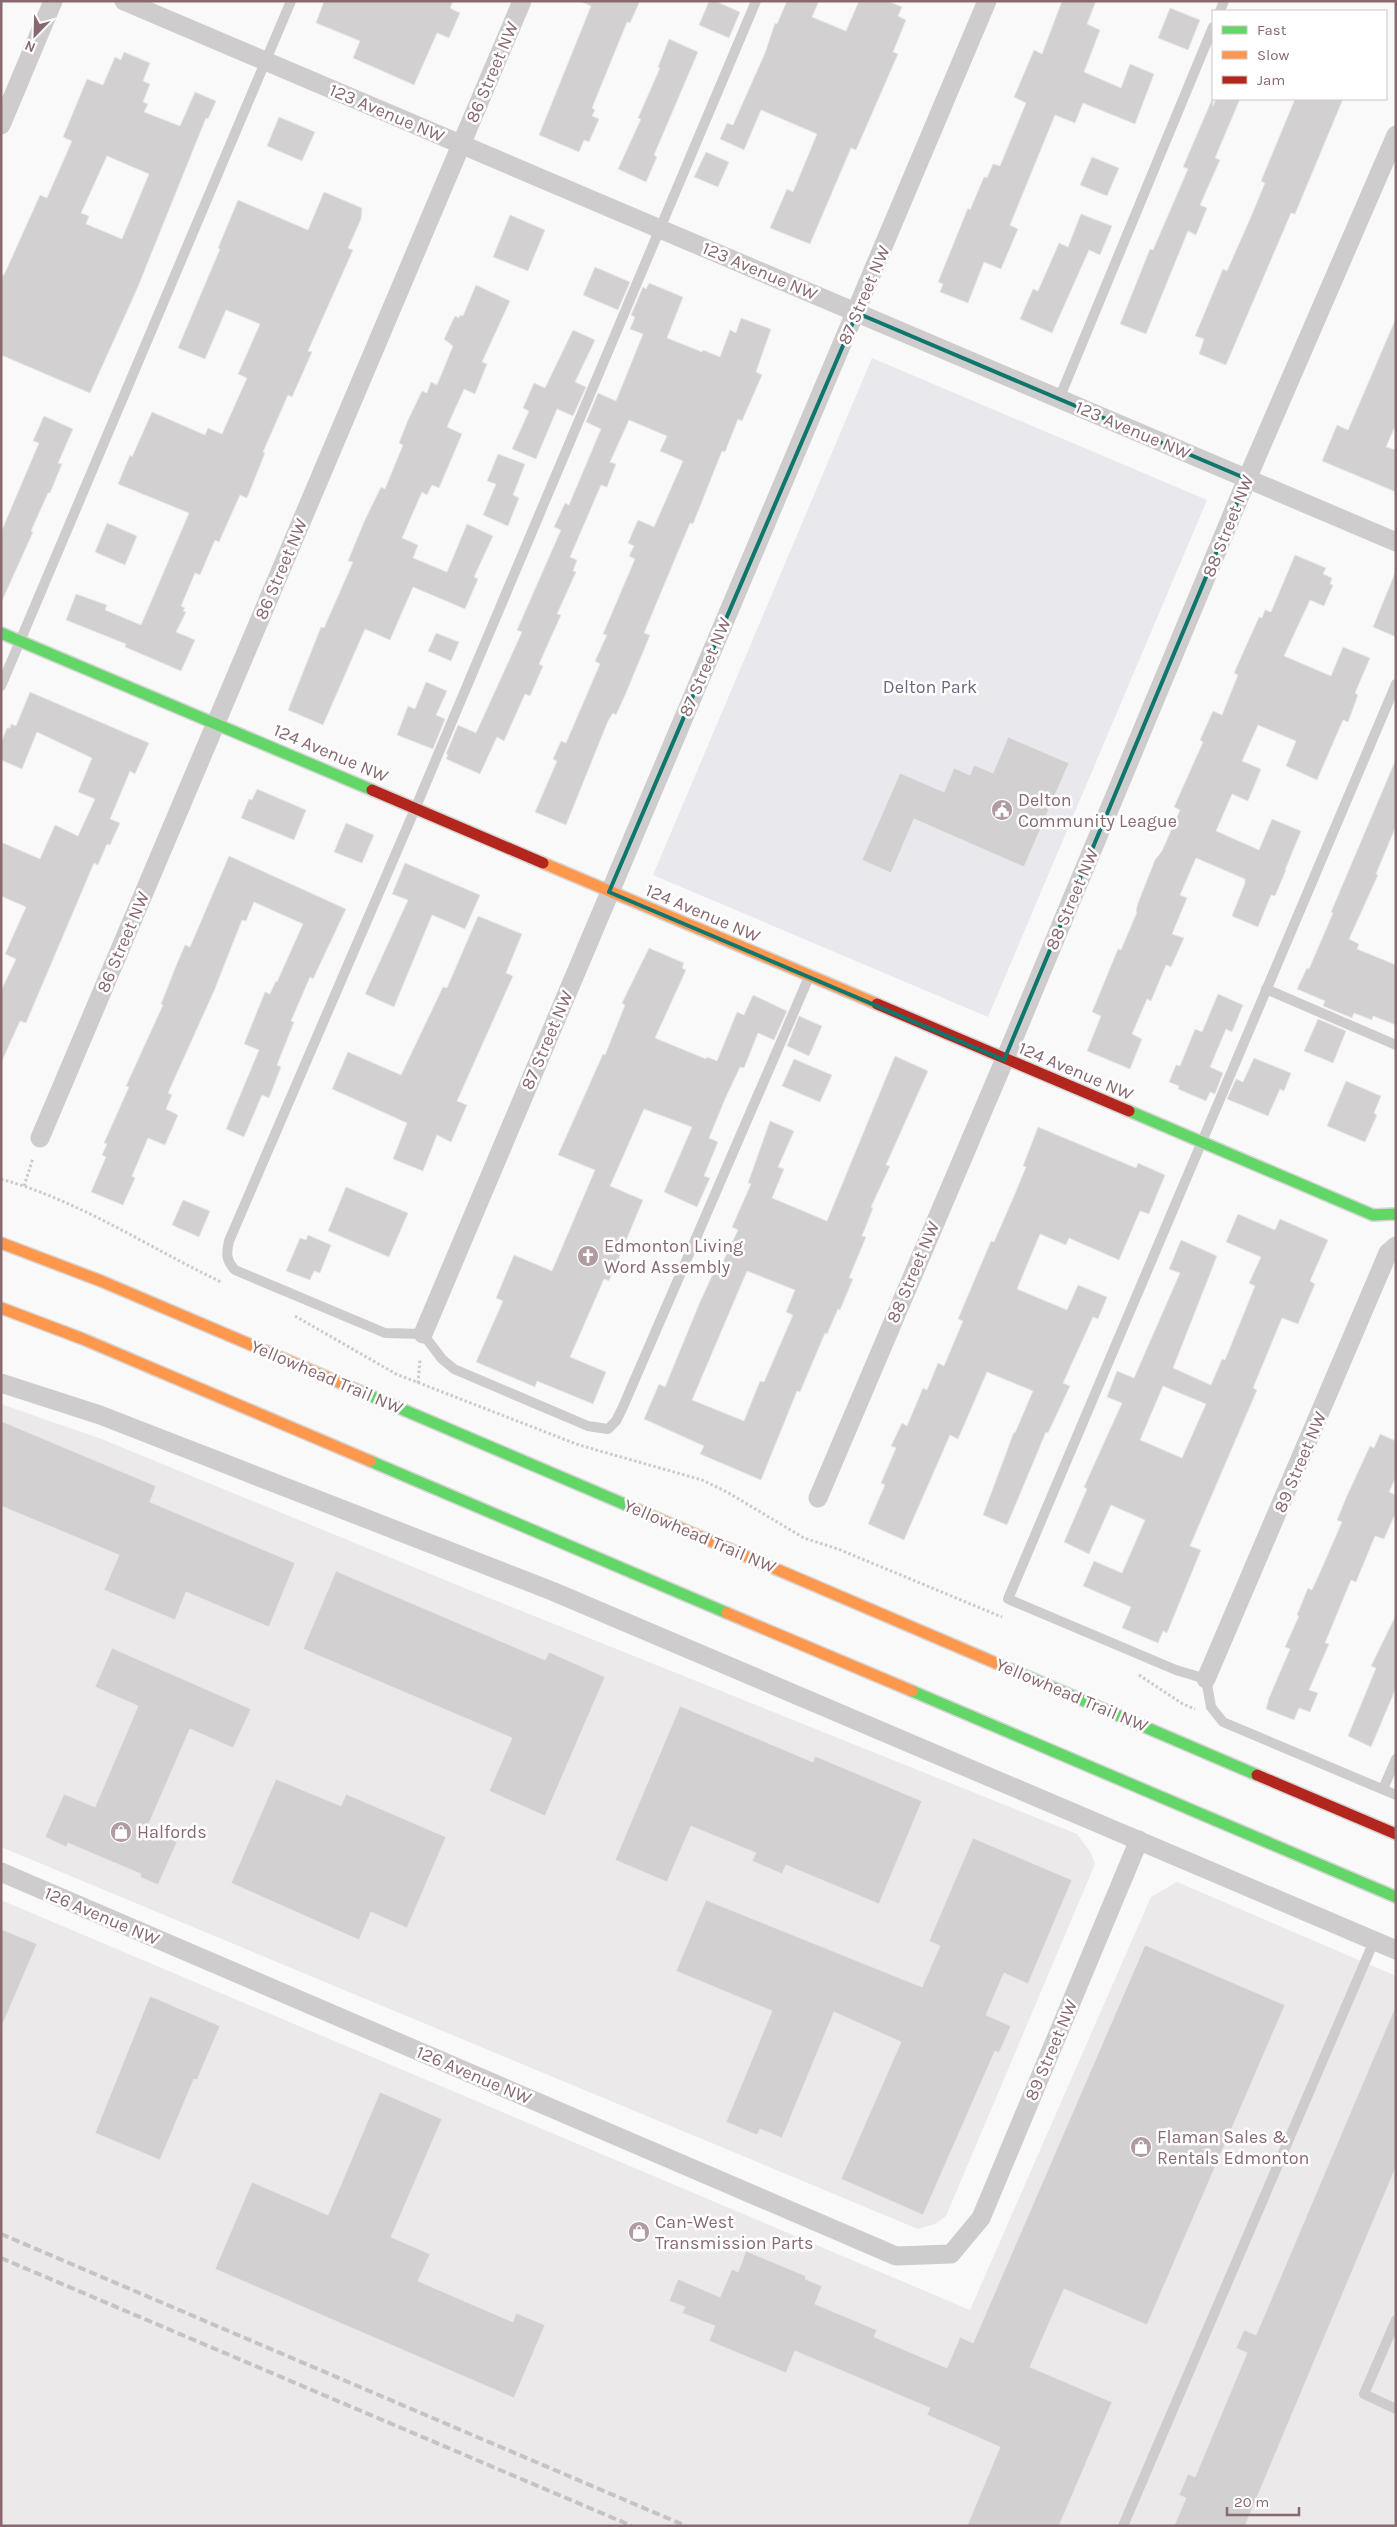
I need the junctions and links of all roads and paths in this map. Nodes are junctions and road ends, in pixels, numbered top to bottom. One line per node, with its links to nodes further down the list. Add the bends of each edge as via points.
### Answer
1 (53, 1): 9 (street)
2 (124, 1): 8 (street, 123 Avenue NW)
3 (291, 1): 8 (lane)
4 (522, 1): 11 (street, 86 Street NW)
5 (756, 1): 12 (lane)
6 (987, 1): 13 (street, 87 Street NW)
7 (1212, 30): 14 (lane)
8 (266, 61): 11 (street, 123 Avenue NW); 18 (lane)
9 (1, 125)
10 (1396, 135): 15 (street, 88 Street NW)
11 (461, 146): 12 (street, 123 Avenue NW); 21 (street, 86 Street NW)
12 (660, 228): 13 (street, 123 Avenue NW); 22 (lane)
13 (857, 313): 14 (street, 123 Avenue NW); 23 (street, 87 Street NW)
14 (1059, 399): 15 (street, 123 Avenue NW)
15 (1248, 479): 16 (street, 123 Avenue NW); 27 (street, 88 Street NW)
16 (1396, 542)
17 (1, 633): 18 (main road, 124 Avenue NW)
18 (20, 641): 20 (lane); 21 (main road, 124 Avenue NW)
19 (1396, 684): 25 (lane)
20 (1, 686)
21 (216, 723): 22 (main road, 124 Avenue NW); 28 (street, 86 Street NW)
22 (415, 809): 23 (main road, 124 Avenue NW); 39 (lane, via 226,1254 235,1270 385,1333)
23 (609, 892): 24 (main road, 124 Avenue NW); 39 (street, 87 Street NW)
24 (809, 976): 27 (main road, 124 Avenue NW); 39 (lane, via 616,1422 608,1429 588,1426 454,1369)
25 (1266, 990): 26 (lane); 29 (lane)
26 (1396, 1045)
27 (1004, 1060): 29 (main road, 124 Avenue NW); 42 (street, 88 Street NW)
28 (40, 1138): 31 (path)
29 (1203, 1142): 32 (main road, 124 Avenue NW, via 1373,1215); 45 (lane, via 1008,1599 1176,1670)
30 (1, 1179): 31 (path)
31 (24, 1186): 35 (path, via 100,1218)
32 (1395, 1215)
33 (1, 1244): 50 (main road, Yellowhead Trail NW, via 101,1281 255,1346)
34 (1396, 1246): 45 (street, 89 Street NW, via 1388,1253)
35 (222, 1282)
36 (1, 1308): 40 (main road)
37 (293, 1315): 43 (path, via 411,1380 579,1445 702,1480 804,1538)
38 (28, 1331): 40 (main road)
39 (423, 1334)
40 (83, 1339): 53 (main road)
41 (1, 1383): 51 (street, via 100,1415 432,1542)
42 (818, 1498)
43 (1003, 1618)
44 (1134, 1672): 46 (path, via 1183,1704)
45 (1206, 1679): 46 (lane, via 1211,1707)
46 (1223, 1722): 48 (lane)
47 (1396, 1759): 48 (lane)
48 (1383, 1789): 49 (lane)
49 (1396, 1795)
50 (1396, 1834)
51 (1139, 1840): 54 (street); 56 (street, 89 Street NW, via 980,2218)
52 (1, 1872): 56 (street, 126 Avenue NW, via 896,2256)
53 (1396, 1897)
54 (1374, 1941): 55 (street); 59 (lane)
55 (1396, 1950)
56 (951, 2254)
57 (1396, 2320): 58 (lane, via 1364,2394)
58 (1396, 2409)
59 (1124, 2526)

